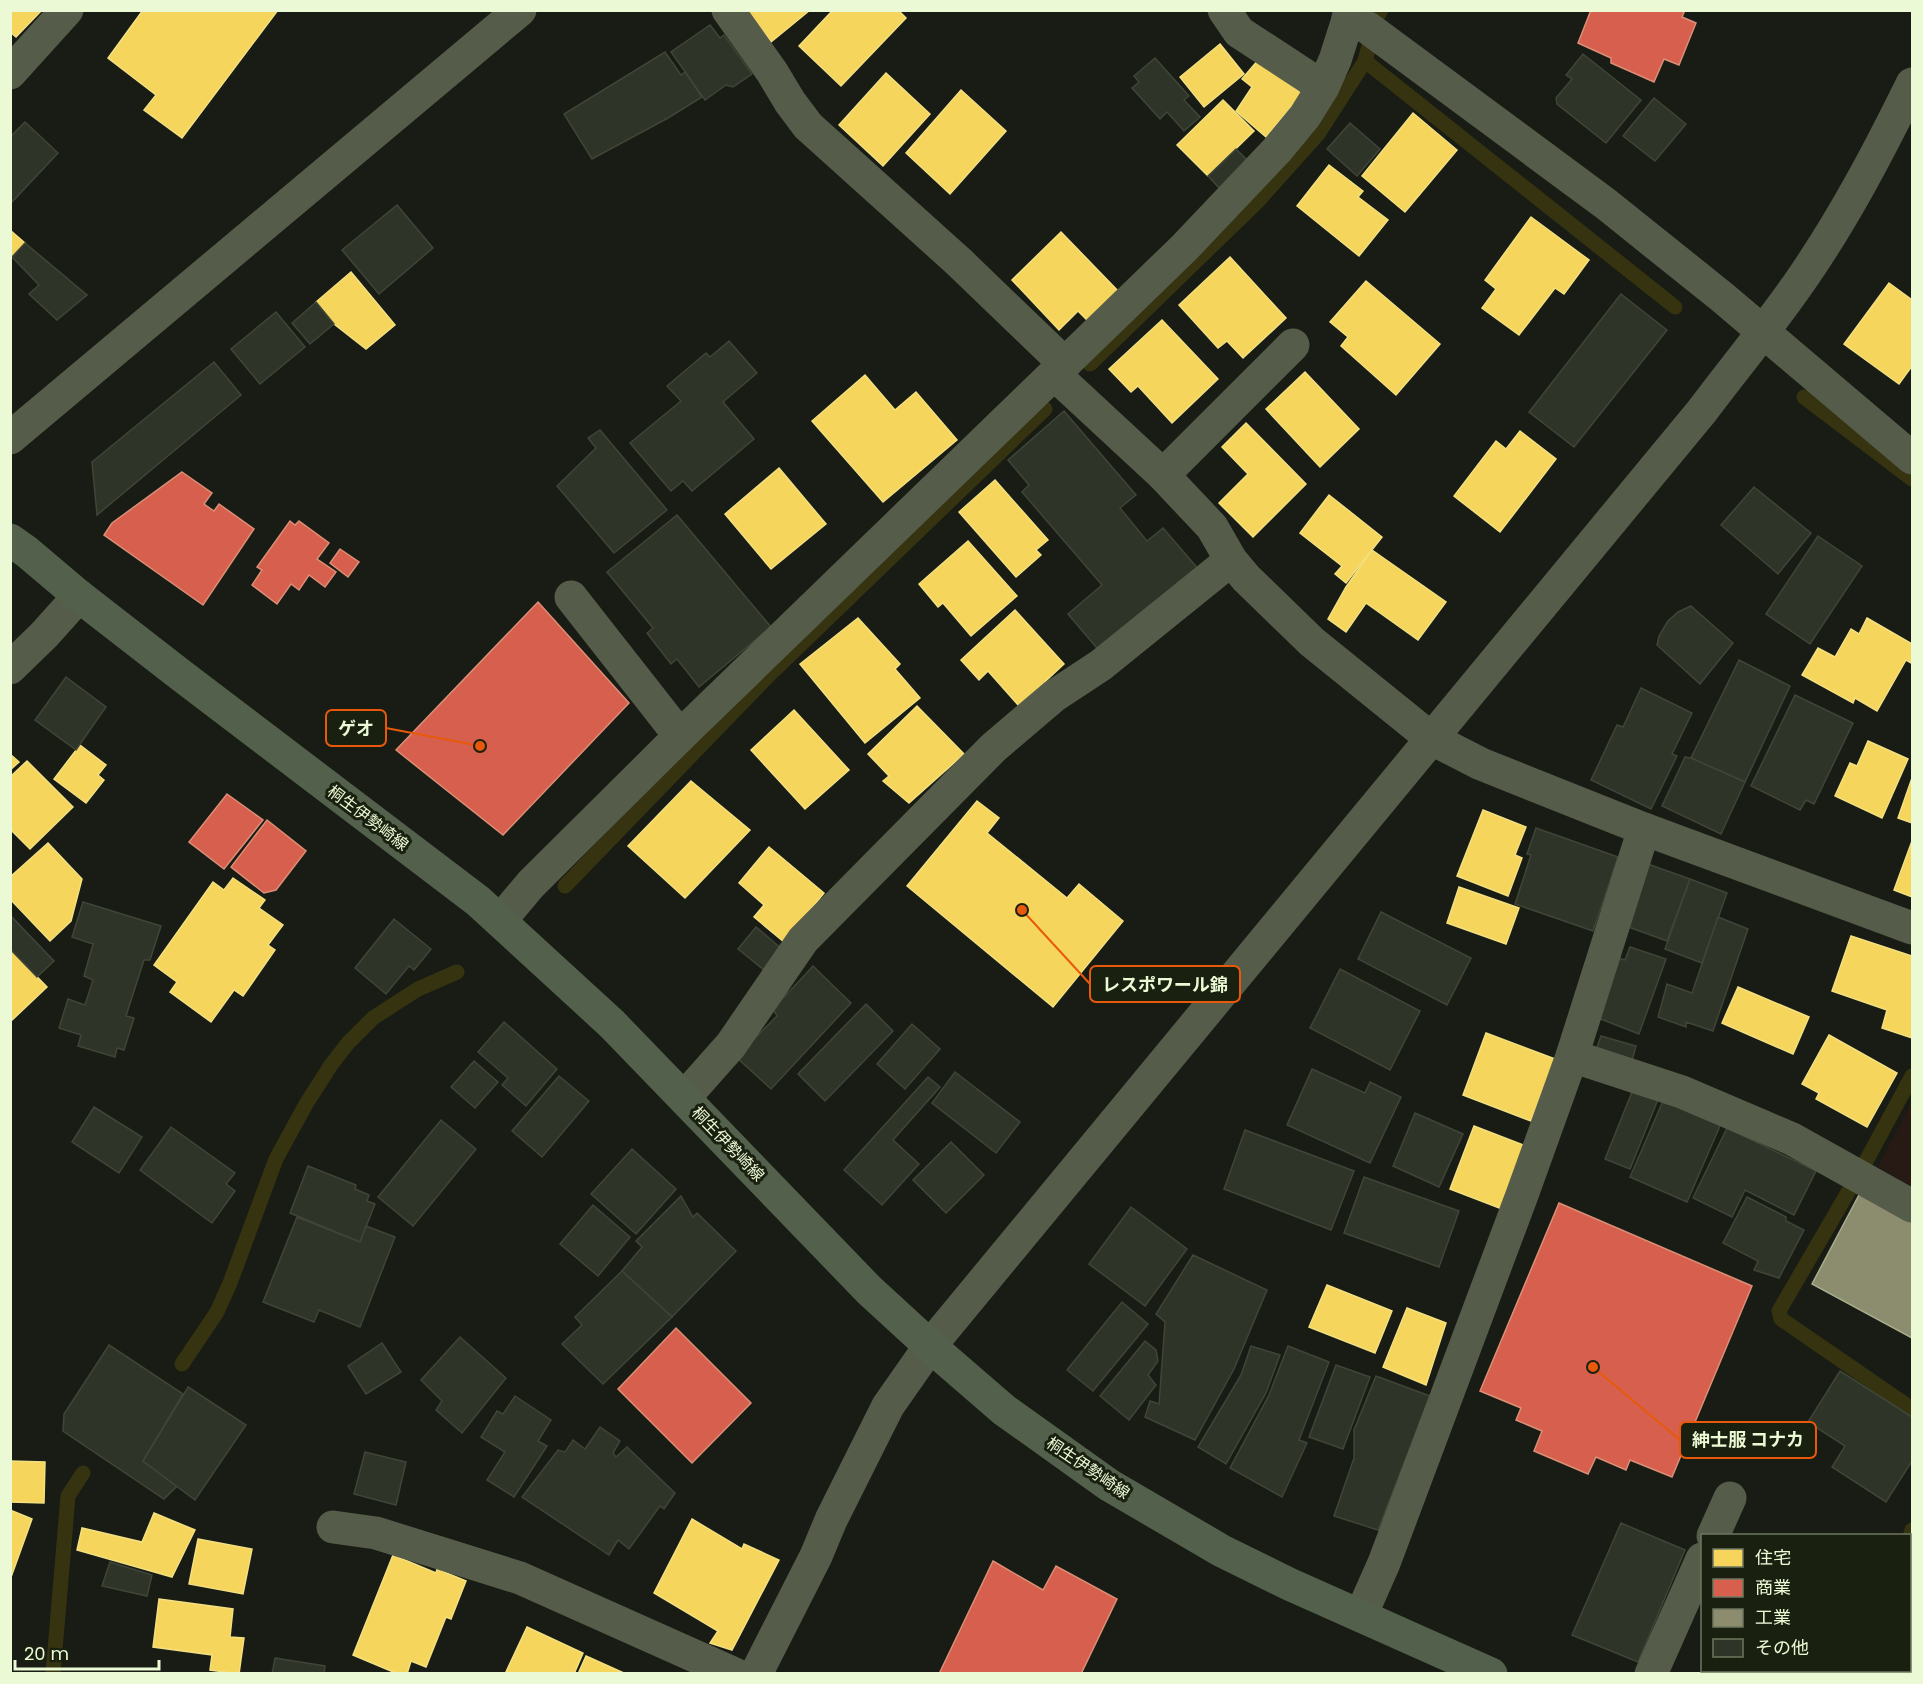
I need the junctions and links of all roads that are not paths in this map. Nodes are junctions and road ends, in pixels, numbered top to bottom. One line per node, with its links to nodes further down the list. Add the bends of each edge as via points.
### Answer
1 (67, 10): 6 (street)
2 (520, 10): 12 (street)
3 (728, 10): 11 (street, via 808,126 959,262)
4 (1224, 10): 8 (street, via 1239,32)
5 (1349, 14): 8 (street); 9 (street, via 1606,204)
6 (10, 73)
7 (1912, 84): 9 (street, via 1841,218)
8 (1323, 87): 11 (street, via 1277,150)
9 (1763, 332): 13 (street); 21 (street)
10 (1293, 345): 14 (street)
11 (1060, 369): 14 (street); 20 (street)
12 (10, 438)
13 (1912, 458)
14 (1163, 475): 16 (street, via 1212,527)
15 (10, 540): 17 (main road, 桐生伊勢崎線)
16 (1231, 560): 21 (street, via 1312,642); 26 (street, via 993,748 803,940 731,1045)
17 (79, 596): 19 (street); 23 (main road, 桐生伊勢崎線)
18 (571, 597): 20 (street)
19 (10, 668)
20 (680, 736): 23 (street, via 531,884)
21 (1432, 739): 22 (street, via 1481,764); 28 (street)
22 (1644, 829): 24 (street); 25 (street)
23 (500, 921): 26 (main road, 桐生伊勢崎線)
24 (1912, 928)
25 (1572, 1056): 27 (street, via 1682,1092 1792,1139); 33 (street, via 1384,1563)
26 (684, 1098): 28 (main road, 桐生伊勢崎線, via 836,1257)
27 (1912, 1206)
28 (930, 1346): 33 (main road, 桐生伊勢崎線, via 1004,1410 1109,1485 1222,1551); 35 (street, via 888,1406)
29 (1730, 1498): 31 (street)
30 (333, 1527): 34 (street, via 376,1533 520,1578)
31 (1714, 1534)
32 (1701, 1561): 37 (street)
33 (1361, 1615): 36 (main road, 桐生伊勢崎線)
34 (735, 1674)
35 (756, 1674)
36 (1491, 1674)
37 (1651, 1674)

